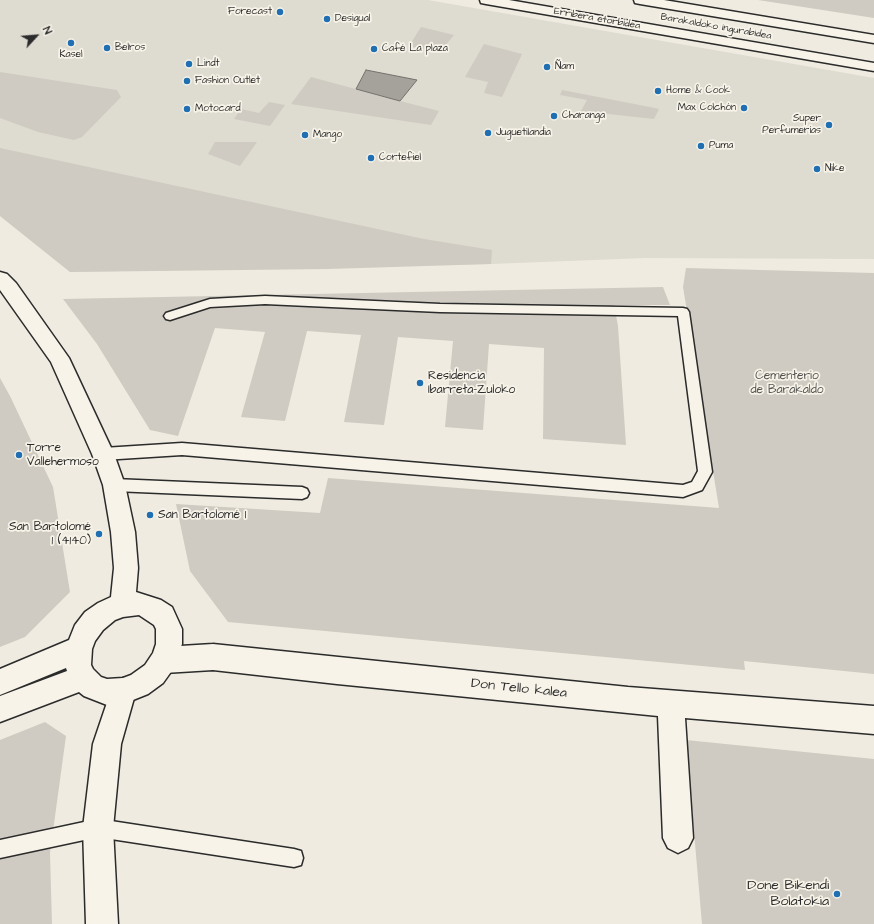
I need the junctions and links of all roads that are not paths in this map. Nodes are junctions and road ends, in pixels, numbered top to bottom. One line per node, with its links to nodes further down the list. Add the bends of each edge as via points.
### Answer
1 (486, 0): 8 (street, Erribera etorbidea)
2 (558, 0): 4 (street, Barakaldoko ingurabidea)
3 (640, 0): 7 (street)
4 (688, 22)
5 (711, 26): 6 (street, Barakaldoko ingurabidea)
6 (726, 28)
7 (874, 39)
8 (874, 67)
9 (0, 279): 11 (street, via 59,358)
10 (170, 316): 11 (lane, via 210,303 272,300 440,308 683,312 705,472 697,486 683,491 182,449)
11 (103, 454): 12 (street)
12 (114, 485): 13 (lane); 14 (street, via 123,532 126,568)
13 (302, 493)
14 (123, 605): 15 (street, via 94,621 84,634); 16 (street, via 139,603 163,616 169,629 169,644)
15 (78, 649): 17 (street, via 78,665); 18 (street, via 39,668)
16 (164, 660): 19 (street, via 154,674 139,685); 20 (street, Don Tello kalea, via 213,657)
17 (83, 678): 19 (street, via 94,687 107,692); 21 (street)
18 (0, 682)
19 (123, 691): 23 (street, via 107,744)
20 (671, 704): 22 (street, Don Tello kalea); 24 (street)
21 (0, 709)
22 (874, 720)
23 (98, 828): 25 (lane); 26 (lane); 27 (street)
24 (678, 838)
25 (0, 849)
26 (294, 858)
27 (102, 924)

